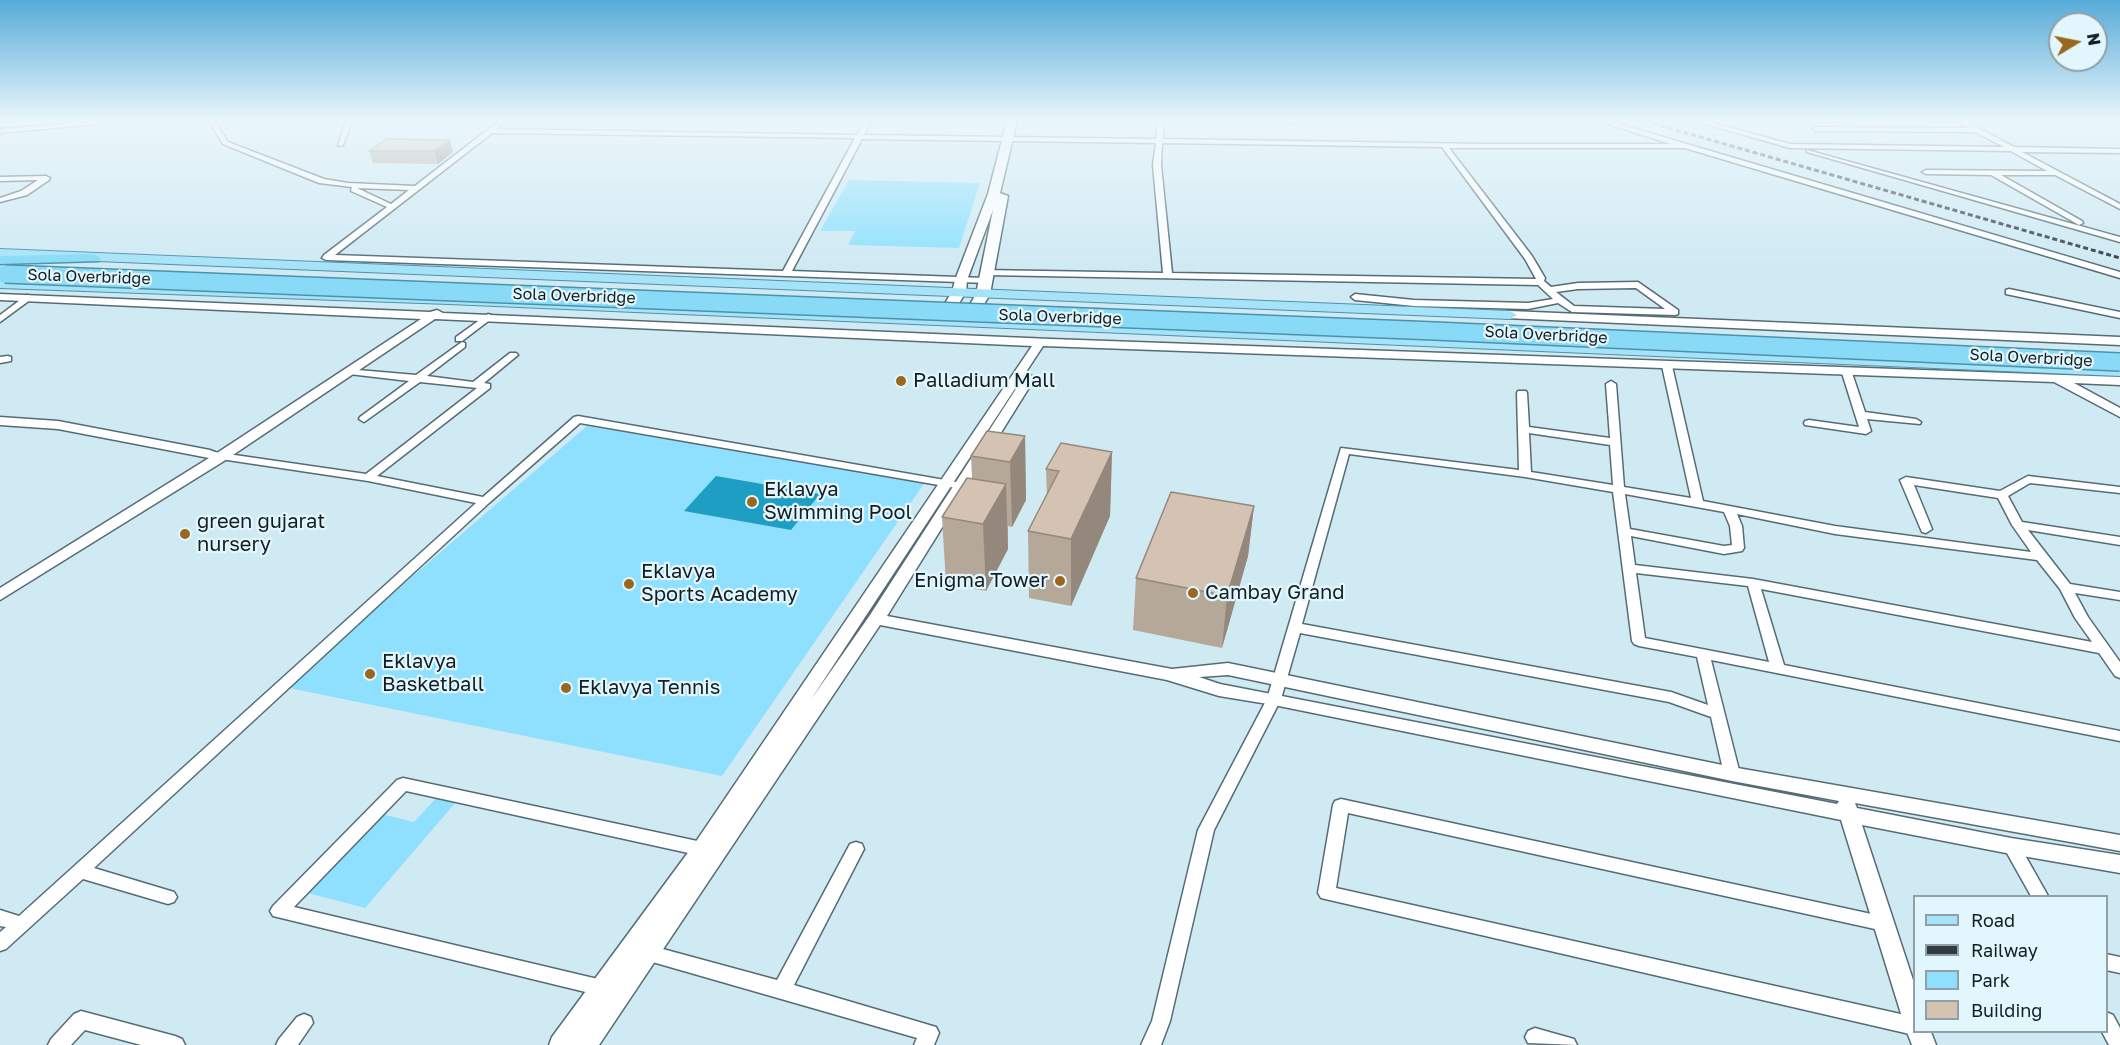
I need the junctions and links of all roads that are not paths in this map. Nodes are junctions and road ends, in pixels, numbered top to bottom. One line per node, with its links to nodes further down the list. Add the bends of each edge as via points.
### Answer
1 (296, 170): 15 (street)
2 (440, 170): 16 (street)
3 (842, 170): 26 (street)
4 (1002, 170): 32 (main road)
5 (1006, 170): 30 (main road)
6 (1157, 170): 28 (street)
7 (1463, 170): 31 (street, via 1529,258)
8 (1766, 170): 27 (street)
9 (1873, 170): 21 (street)
10 (2051, 170): 13 (street)
11 (1926, 172): 12 (street)
12 (1992, 172): 13 (street); 20 (street)
13 (2057, 173): 19 (street)
14 (0, 179): 17 (street, via 46,178 24,193)
15 (348, 186): 16 (street); 18 (street)
16 (416, 188): 18 (street)
17 (0, 200)
18 (392, 207): 24 (street)
19 (2120, 207)
20 (2079, 224)
21 (2120, 240)
22 (0, 253): 23 (main road)
23 (94, 258): 24 (main road); 25 (highway)
24 (323, 261): 26 (street); 32 (main road)
25 (1, 271): 38 (main road); 51 (highway, Sola Overbridge, via 21,264); 53 (highway, Sola Overbridge, bridge)
26 (786, 274): 32 (street)
27 (2120, 275)
28 (1168, 276): 29 (street); 30 (street)
29 (1349, 280): 31 (street); 36 (street)
30 (985, 282): 32 (main road); 41 (main road); 46 (main road)
31 (1540, 282): 33 (street)
32 (960, 286): 45 (main road)
33 (1549, 290): 39 (street); 39 (street, via 1638,285 1675,312 1572,309)
34 (2009, 292): 42 (street)
35 (0, 297): 37 (street)
36 (1355, 297): 39 (street, via 1528,306); 41 (street)
37 (27, 298): 40 (street); 44 (street)
38 (448, 300): 40 (street); 45 (main road)
39 (1560, 300)
40 (430, 314): 43 (street); 55 (street); 73 (street)
41 (1510, 315): 49 (main road)
42 (2120, 315)
43 (488, 317): 47 (street); 58 (street)
44 (0, 319)
45 (941, 321): 46 (main road); 47 (street)
46 (967, 322): 48 (street, via 967,327 1008,334); 56 (main road)
47 (928, 337): 48 (street)
48 (1018, 341): 50 (street)
49 (2120, 341)
50 (1046, 342): 54 (street); 76 (street)
51 (2120, 351)
52 (513, 355): 62 (street)
53 (2120, 362)
54 (1667, 366): 57 (street); 81 (street)
55 (349, 371): 58 (street); 73 (street)
56 (2120, 371)
57 (1847, 373): 59 (street); 66 (street)
58 (419, 379): 62 (street); 67 (street)
59 (2063, 379): 60 (street); 64 (street); 65 (street)
60 (2120, 381)
61 (1611, 384): 72 (street)
62 (475, 385): 75 (street, via 486,386)
63 (1522, 393): 71 (street)
64 (2120, 408)
65 (2120, 413)
66 (1861, 415): 69 (street); 70 (street, via 1866,431)
67 (364, 419)
68 (0, 420): 73 (street, via 58,425)
69 (1916, 422)
70 (1809, 423)
71 (1523, 429): 72 (street); 74 (street)
72 (1615, 441): 78 (street)
73 (216, 455): 75 (street); 90 (street); 92 (street)
74 (1525, 474): 78 (street); 95 (street, via 1345,450)
75 (368, 478): 80 (street)
76 (954, 485): 80 (street, via 578,419); 94 (street); 109 (street)
77 (2120, 490): 79 (street, via 2028,479)
78 (1619, 491): 81 (street); 85 (street)
79 (2002, 495): 83 (street); 84 (street, via 1904,477)
80 (485, 501): 112 (street)
81 (1698, 503): 82 (street)
82 (1729, 510): 85 (street, via 1736,526 1738,548 1724,550); 87 (street, via 1835,530)
83 (2018, 525): 86 (street); 87 (street)
84 (1926, 529)
85 (1624, 531): 88 (street)
86 (2120, 541)
87 (2041, 557): 91 (street)
88 (1629, 568): 89 (street); 97 (street, via 1639,641)
89 (1753, 583): 96 (street); 98 (street)
90 (0, 586)
91 (2066, 587): 93 (street); 96 (street)
92 (0, 595)
93 (2120, 596)
94 (876, 620): 100 (street); 119 (street)
95 (1294, 627): 101 (street); 103 (street, via 1671,697)
96 (2104, 649): 99 (street)
97 (1703, 654): 98 (street); 103 (street)
98 (1778, 668): 104 (street)
99 (2120, 673)
100 (1169, 674): 101 (street, via 1228,669); 102 (street, via 1219,690)
101 (1280, 680): 102 (street); 105 (street)
102 (1274, 699): 106 (street); 133 (street, via 1206,830 1161,1021)
103 (1717, 714): 105 (street)
104 (2120, 736)
105 (1732, 774): 106 (street)
106 (1845, 804): 107 (street); 108 (street); 116 (street)
107 (2120, 843)
108 (2011, 846): 111 (street); 113 (street)
109 (702, 849): 120 (street); 120 (street, via 403,784 279,911)
110 (856, 849): 121 (street)
111 (2120, 864)
112 (80, 871): 114 (street); 117 (street)
113 (2039, 895)
114 (168, 897)
115 (0, 918): 117 (street)
116 (1884, 923): 122 (street); 125 (street, via 1341,805 1327,892)
117 (22, 924): 118 (street)
118 (0, 943)
119 (648, 953): 121 (street); 131 (street)
120 (602, 988): 130 (street)
121 (782, 990): 132 (street, via 929,1033)
122 (1913, 1014)
123 (304, 1023): 129 (street)
124 (2108, 1025): 135 (street)
125 (1913, 1026)
126 (1535, 1037): 134 (street)
127 (58, 1045): 128 (street, via 81,1020)
128 (175, 1045)
129 (286, 1045)
130 (561, 1045)
131 (585, 1045)
132 (924, 1045)
133 (1151, 1045)
134 (1568, 1045)
135 (2119, 1045)

